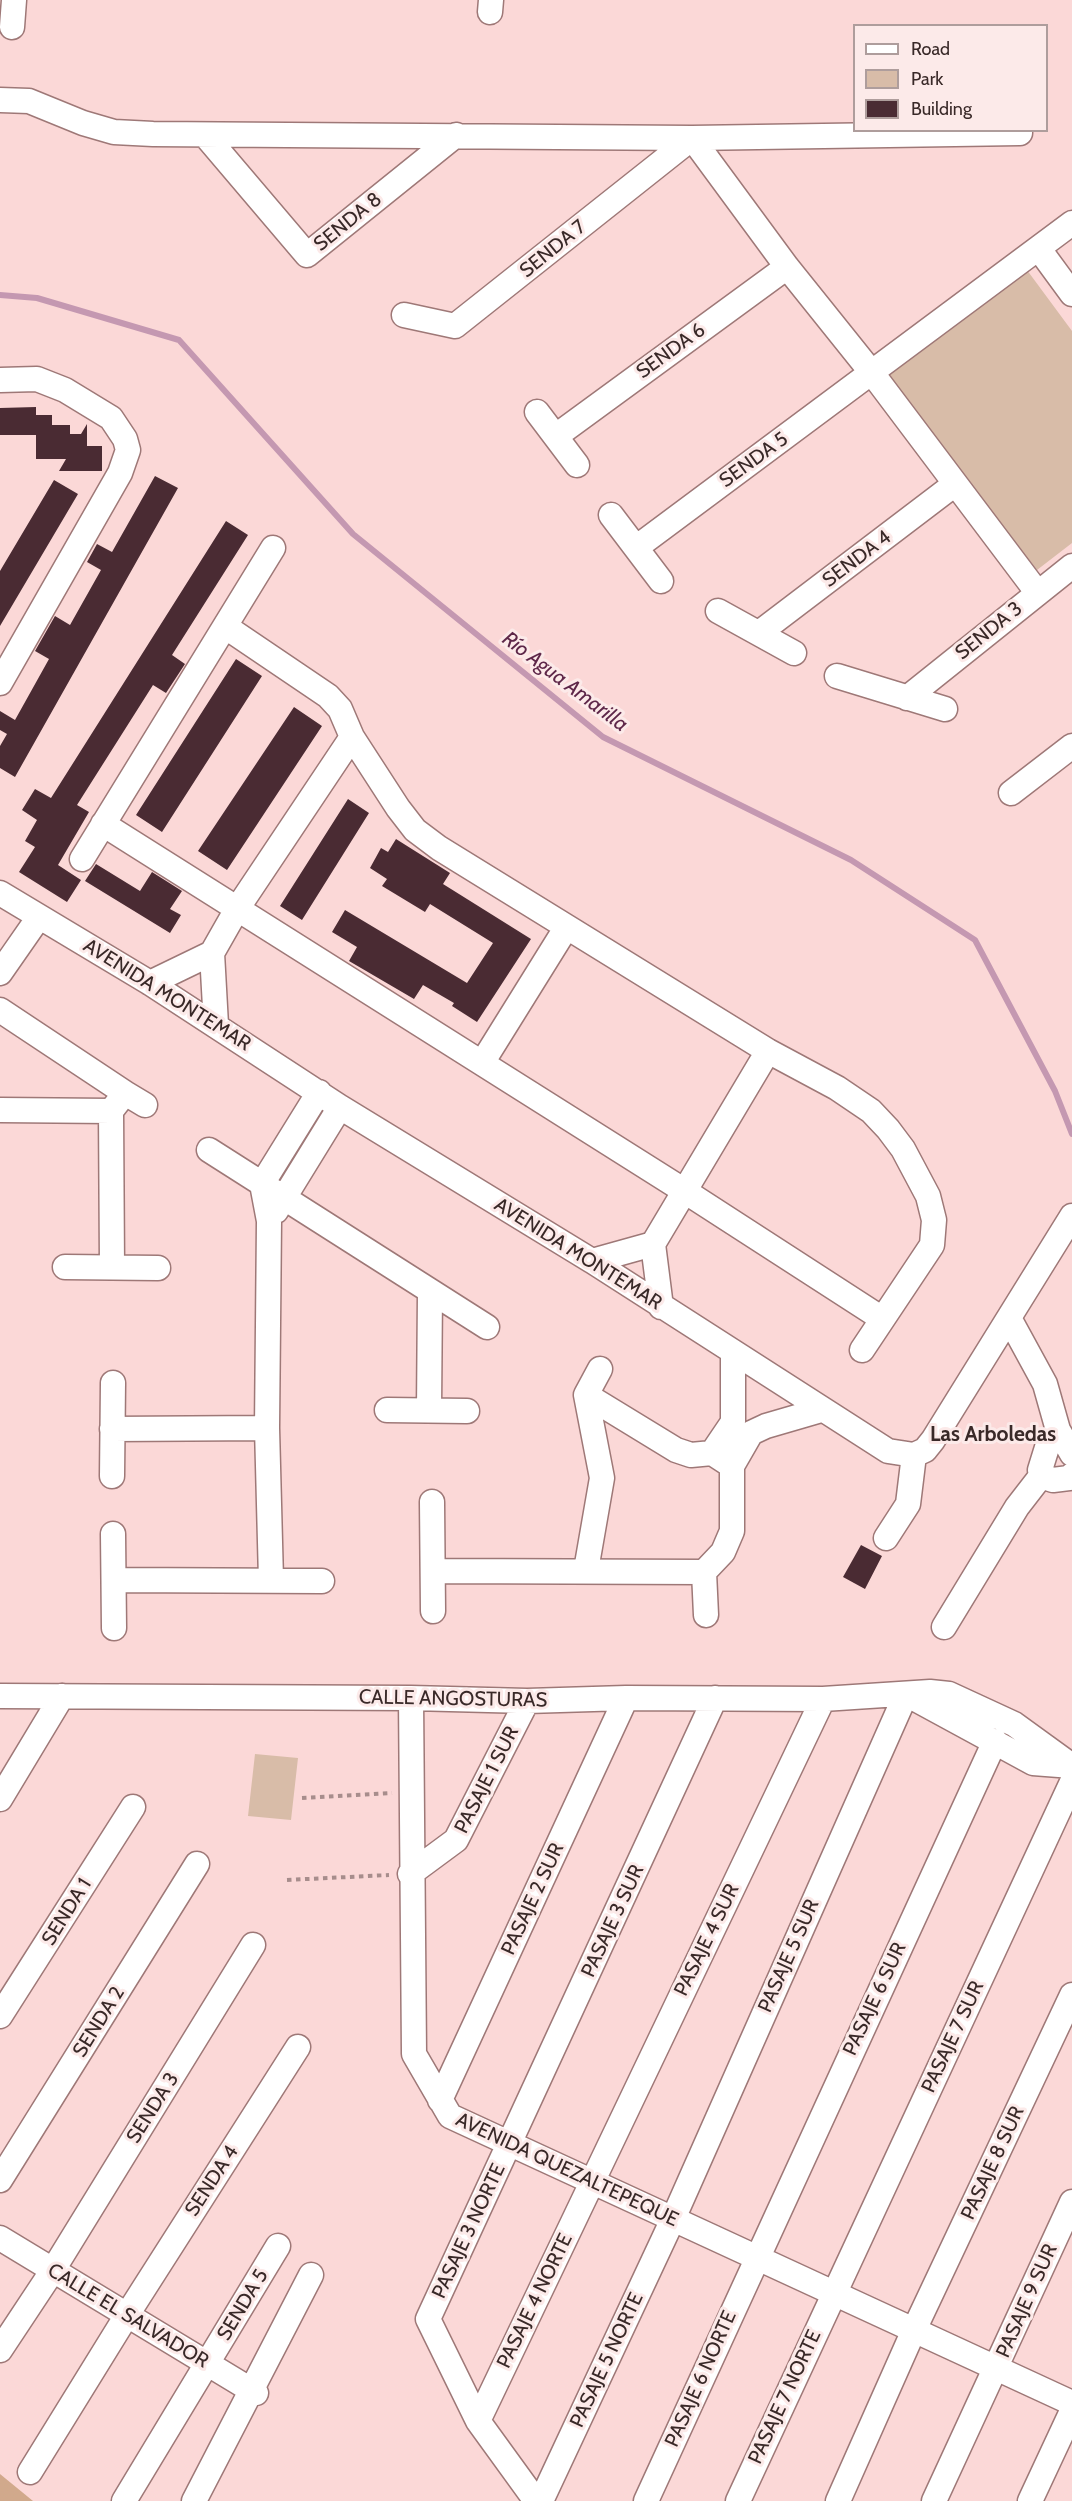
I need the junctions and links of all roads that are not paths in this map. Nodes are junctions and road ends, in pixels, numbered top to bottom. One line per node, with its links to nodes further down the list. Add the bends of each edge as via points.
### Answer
1 (14, 0): 2 (street)
2 (12, 27)
3 (0, 100): 5 (street, via 29,101 114,132)
4 (1020, 133): 7 (street)
5 (205, 135): 6 (street); 6 (street, SENDA 8, via 308,255)
6 (456, 135): 7 (street)
7 (692, 138): 10 (street); 12 (street, SENDA 7, via 455,327)
8 (1072, 223): 9 (street, SENDA 5)
9 (1039, 249): 11 (street); 13 (street, SENDA 5)
10 (787, 267): 13 (street); 16 (street, SENDA 6)
11 (1072, 294)
12 (404, 315)
13 (872, 373): 18 (street); 20 (street, SENDA 5)
14 (0, 380): 30 (street, via 37,379 65,390 111,418 128,450 120,473)
15 (537, 412): 16 (street)
16 (556, 436): 17 (street)
17 (578, 465)
18 (955, 484): 24 (street); 27 (street, SENDA 4)
19 (611, 515): 20 (street)
20 (637, 547): 23 (street)
21 (273, 548): 26 (street)
22 (1072, 566): 24 (street, SENDA 3)
23 (661, 581)
24 (1037, 592): 31 (street, SENDA 3)
25 (718, 611): 27 (street)
26 (226, 627): 33 (street, via 328,696 340,709); 36 (street)
27 (759, 633): 28 (street)
28 (794, 652)
29 (837, 676): 31 (street)
30 (0, 683)
31 (907, 698): 32 (street)
32 (945, 710)
33 (352, 737): 39 (street); 41 (street, via 416,830)
34 (1072, 746): 35 (street)
35 (1011, 793)
36 (103, 824): 37 (street); 39 (street)
37 (82, 859)
38 (1, 897): 40 (street, AVENIDA MONTEMAR)
39 (237, 909): 42 (street); 48 (street)
40 (39, 917): 43 (street); 44 (street, AVENIDA MONTEMAR)
41 (566, 928): 47 (street); 48 (street)
42 (212, 953): 44 (street); 46 (street)
43 (0, 973)
44 (150, 983): 46 (street, AVENIDA MONTEMAR)
45 (0, 1010): 50 (street)
46 (216, 1025): 49 (street, AVENIDA MONTEMAR)
47 (768, 1051): 55 (street); 66 (street, via 871,1111 903,1149 928,1196 934,1220 932,1245)
48 (482, 1063): 55 (street)
49 (319, 1092): 51 (street, AVENIDA MONTEMAR); 54 (street)
50 (127, 1103): 52 (street); 62 (street)
51 (340, 1107): 56 (street); 60 (street, AVENIDA MONTEMAR)
52 (0, 1110)
53 (209, 1150): 54 (street)
54 (262, 1184): 56 (street); 58 (street)
55 (683, 1190): 59 (street); 66 (street)
56 (284, 1198): 58 (street); 64 (street)
57 (1072, 1216): 67 (street)
58 (269, 1221): 80 (street)
59 (653, 1244): 60 (street); 65 (street)
60 (592, 1261): 65 (street, AVENIDA MONTEMAR)
61 (65, 1267): 62 (street)
62 (112, 1267): 63 (street)
63 (158, 1268)
64 (430, 1292): 68 (street); 75 (street)
65 (661, 1307): 70 (street, AVENIDA MONTEMAR)
66 (881, 1318): 69 (street)
67 (1009, 1318): 82 (street, via 1045,1384); 84 (street, via 933,1440)
68 (487, 1327)
69 (862, 1350)
70 (734, 1353): 74 (street); 77 (street, AVENIDA MONTEMAR)
71 (600, 1369): 73 (street)
72 (113, 1383): 81 (street)
73 (586, 1395): 85 (street, via 676,1450); 92 (street, via 602,1478)
74 (733, 1397): 79 (street, via 747,1413); 85 (street, via 732,1422)
75 (429, 1409): 76 (street); 78 (street)
76 (387, 1410)
77 (821, 1410): 79 (street); 84 (street, AVENIDA MONTEMAR, via 888,1451)
78 (467, 1411)
79 (772, 1424): 85 (street, via 751,1433)
80 (267, 1428): 81 (street); 96 (street)
81 (112, 1429): 87 (street)
82 (1058, 1430): 83 (street); 88 (street, via 1048,1441)
83 (1072, 1454)
84 (914, 1455): 91 (street, via 908,1503)
85 (722, 1459): 94 (street, via 732,1531 723,1552)
86 (1072, 1475): 88 (street, via 1053,1480)
87 (112, 1476)
88 (1041, 1476): 100 (street, via 1017,1507)
89 (432, 1502): 93 (street)
90 (113, 1534): 95 (street)
91 (886, 1538)
92 (586, 1570): 93 (street); 94 (street)
93 (434, 1571): 98 (street)
94 (704, 1572): 99 (street)
95 (114, 1580): 96 (street); 101 (street)
96 (271, 1580): 97 (street)
97 (322, 1581)
98 (433, 1611)
99 (706, 1615)
100 (944, 1627)
101 (114, 1628)
102 (906, 1694): 108 (street, CALLE ANGOSTURAS); 110 (street, CALLE ANGOSTURAS); 111 (street, CALLE ANGOSTURAS, via 949,1694 1014,1724); 126 (street, PASAJE 5 SUR)
103 (0, 1696): 104 (street, CALLE ANGOSTURAS)
104 (62, 1696): 105 (street, CALLE ANGOSTURAS); 113 (street)
105 (411, 1698): 109 (street, CALLE ANGOSTURAS); 116 (street, AVENIDA QUEZALTEPEQUE)
106 (626, 1698): 107 (street, CALLE ANGOSTURAS); 109 (street, CALLE ANGOSTURAS); 121 (street, PASAJE 2 SUR)
107 (715, 1698): 108 (street, CALLE ANGOSTURAS); 122 (street, PASAJE 3 SUR)
108 (823, 1699): 124 (street, PASAJE 4 SUR)
109 (527, 1701): 116 (street, PASAJE 1 SUR, via 456,1840)
110 (995, 1741): 111 (street, CALLE ANGOSTURAS, via 1033,1763); 129 (street, PASAJE 6 SUR)
111 (1072, 1766)
112 (1072, 1782): 132 (street, PASAJE 7 SUR)
113 (0, 1799)
114 (133, 1807): 119 (street, SENDA 1)
115 (197, 1864): 123 (street, SENDA 2)
116 (411, 1874): 121 (street, AVENIDA QUEZALTEPEQUE, via 414,2054)
117 (253, 1946): 130 (street, SENDA 3)
118 (1072, 1995): 134 (street, PASAJE 8 SUR)
119 (0, 2016)
120 (297, 2047): 133 (street, SENDA 4)
121 (440, 2100): 122 (street, AVENIDA QUEZALTEPEQUE, via 450,2116)
122 (510, 2144): 124 (street, AVENIDA QUEZALTEPEQUE); 141 (street, PASAJE 3 NORTE, via 428,2319)
123 (0, 2180)
124 (592, 2182): 126 (street, AVENIDA QUEZALTEPEQUE); 141 (street, PASAJE 4 NORTE)
125 (1072, 2202): 137 (street, PASAJE 9 SUR)
126 (673, 2219): 129 (street, AVENIDA QUEZALTEPEQUE); 146 (street, PASAJE 5 NORTE)
127 (0, 2238): 130 (street, CALLE EL SALVADOR)
128 (278, 2246): 136 (street, SENDA 5)
129 (756, 2257): 132 (street, AVENIDA QUEZALTEPEQUE); 147 (street, PASAJE 6 NORTE)
130 (53, 2270): 133 (street, CALLE EL SALVADOR); 135 (street, SENDA 3)
131 (311, 2274): 138 (street)
132 (833, 2293): 134 (street, AVENIDA QUEZALTEPEQUE); 148 (street, PASAJE 7 NORTE)
133 (127, 2315): 136 (street, CALLE EL SALVADOR); 142 (street, SENDA 4)
134 (914, 2330): 137 (street, AVENIDA QUEZALTEPEQUE); 149 (street, PASAJE 8 SUR)
135 (0, 2350)
136 (207, 2364): 138 (street, CALLE EL SALVADOR); 143 (street, SENDA 5)
137 (996, 2368): 139 (street, AVENIDA QUEZALTEPEQUE); 150 (street, PASAJE 9 SUR)
138 (253, 2391): 144 (street)
139 (1072, 2403)
140 (1072, 2410): 151 (street)
141 (478, 2421): 145 (street)
142 (30, 2472)
143 (124, 2501)
144 (194, 2501)
145 (536, 2501)
146 (541, 2501)
147 (646, 2501)
148 (738, 2501)
149 (838, 2501)
150 (934, 2501)
151 (1030, 2501)

